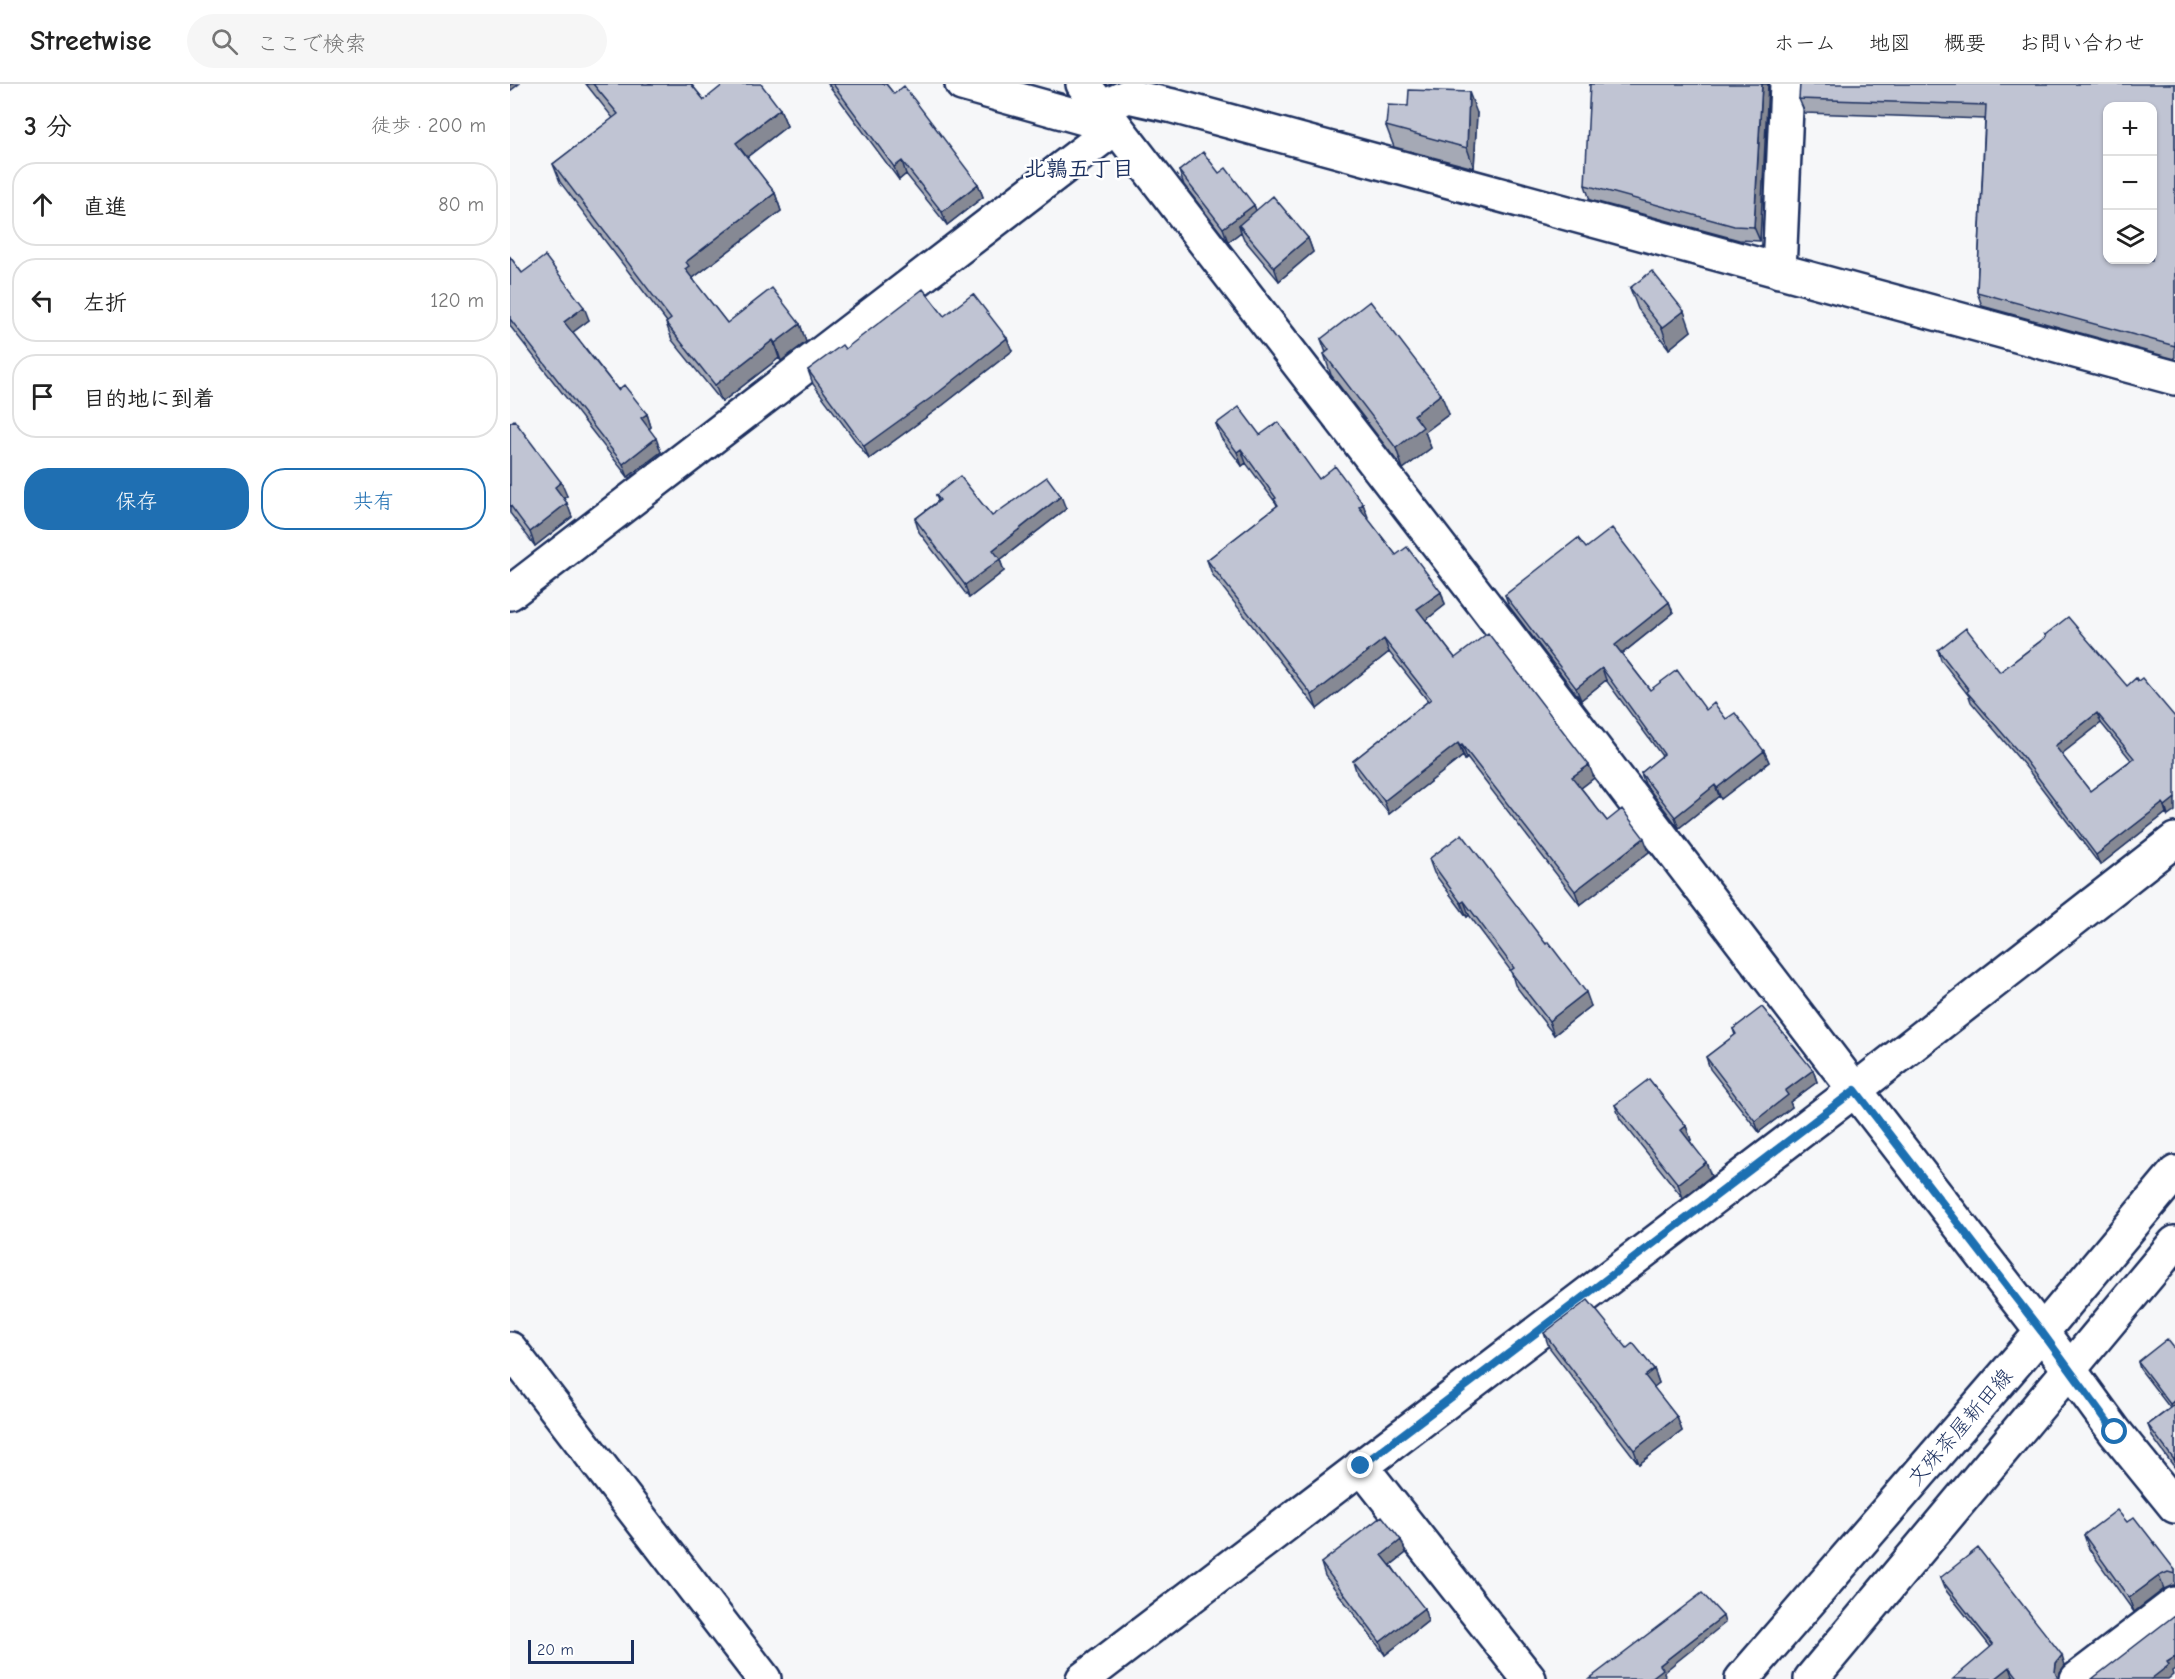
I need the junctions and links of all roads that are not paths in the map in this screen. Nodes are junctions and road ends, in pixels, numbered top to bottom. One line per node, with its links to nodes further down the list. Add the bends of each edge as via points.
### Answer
1 (962, 84): 4 (street)
2 (1787, 84): 5 (street)
3 (1174, 95): 4 (street, via 1128,96); 5 (street)
4 (1100, 106): 7 (street); 9 (street)
5 (1779, 270): 6 (street)
6 (2175, 378)
7 (510, 593)
8 (2175, 840): 9 (street)
9 (1855, 1090): 12 (street); 15 (street)
10 (2175, 1173): 12 (street, 文殊茶屋新田線)
11 (2175, 1243): 14 (street)
12 (2042, 1332): 14 (street); 21 (street, 文殊茶屋新田線)
13 (511, 1352): 18 (street)
14 (2069, 1367): 16 (street); 22 (street)
15 (1361, 1466): 19 (street); 20 (street)
16 (2175, 1506)
17 (2175, 1604): 23 (street)
18 (764, 1679)
19 (1083, 1679)
20 (1528, 1679)
21 (1742, 1679)
22 (1811, 1679)
23 (2077, 1679)

